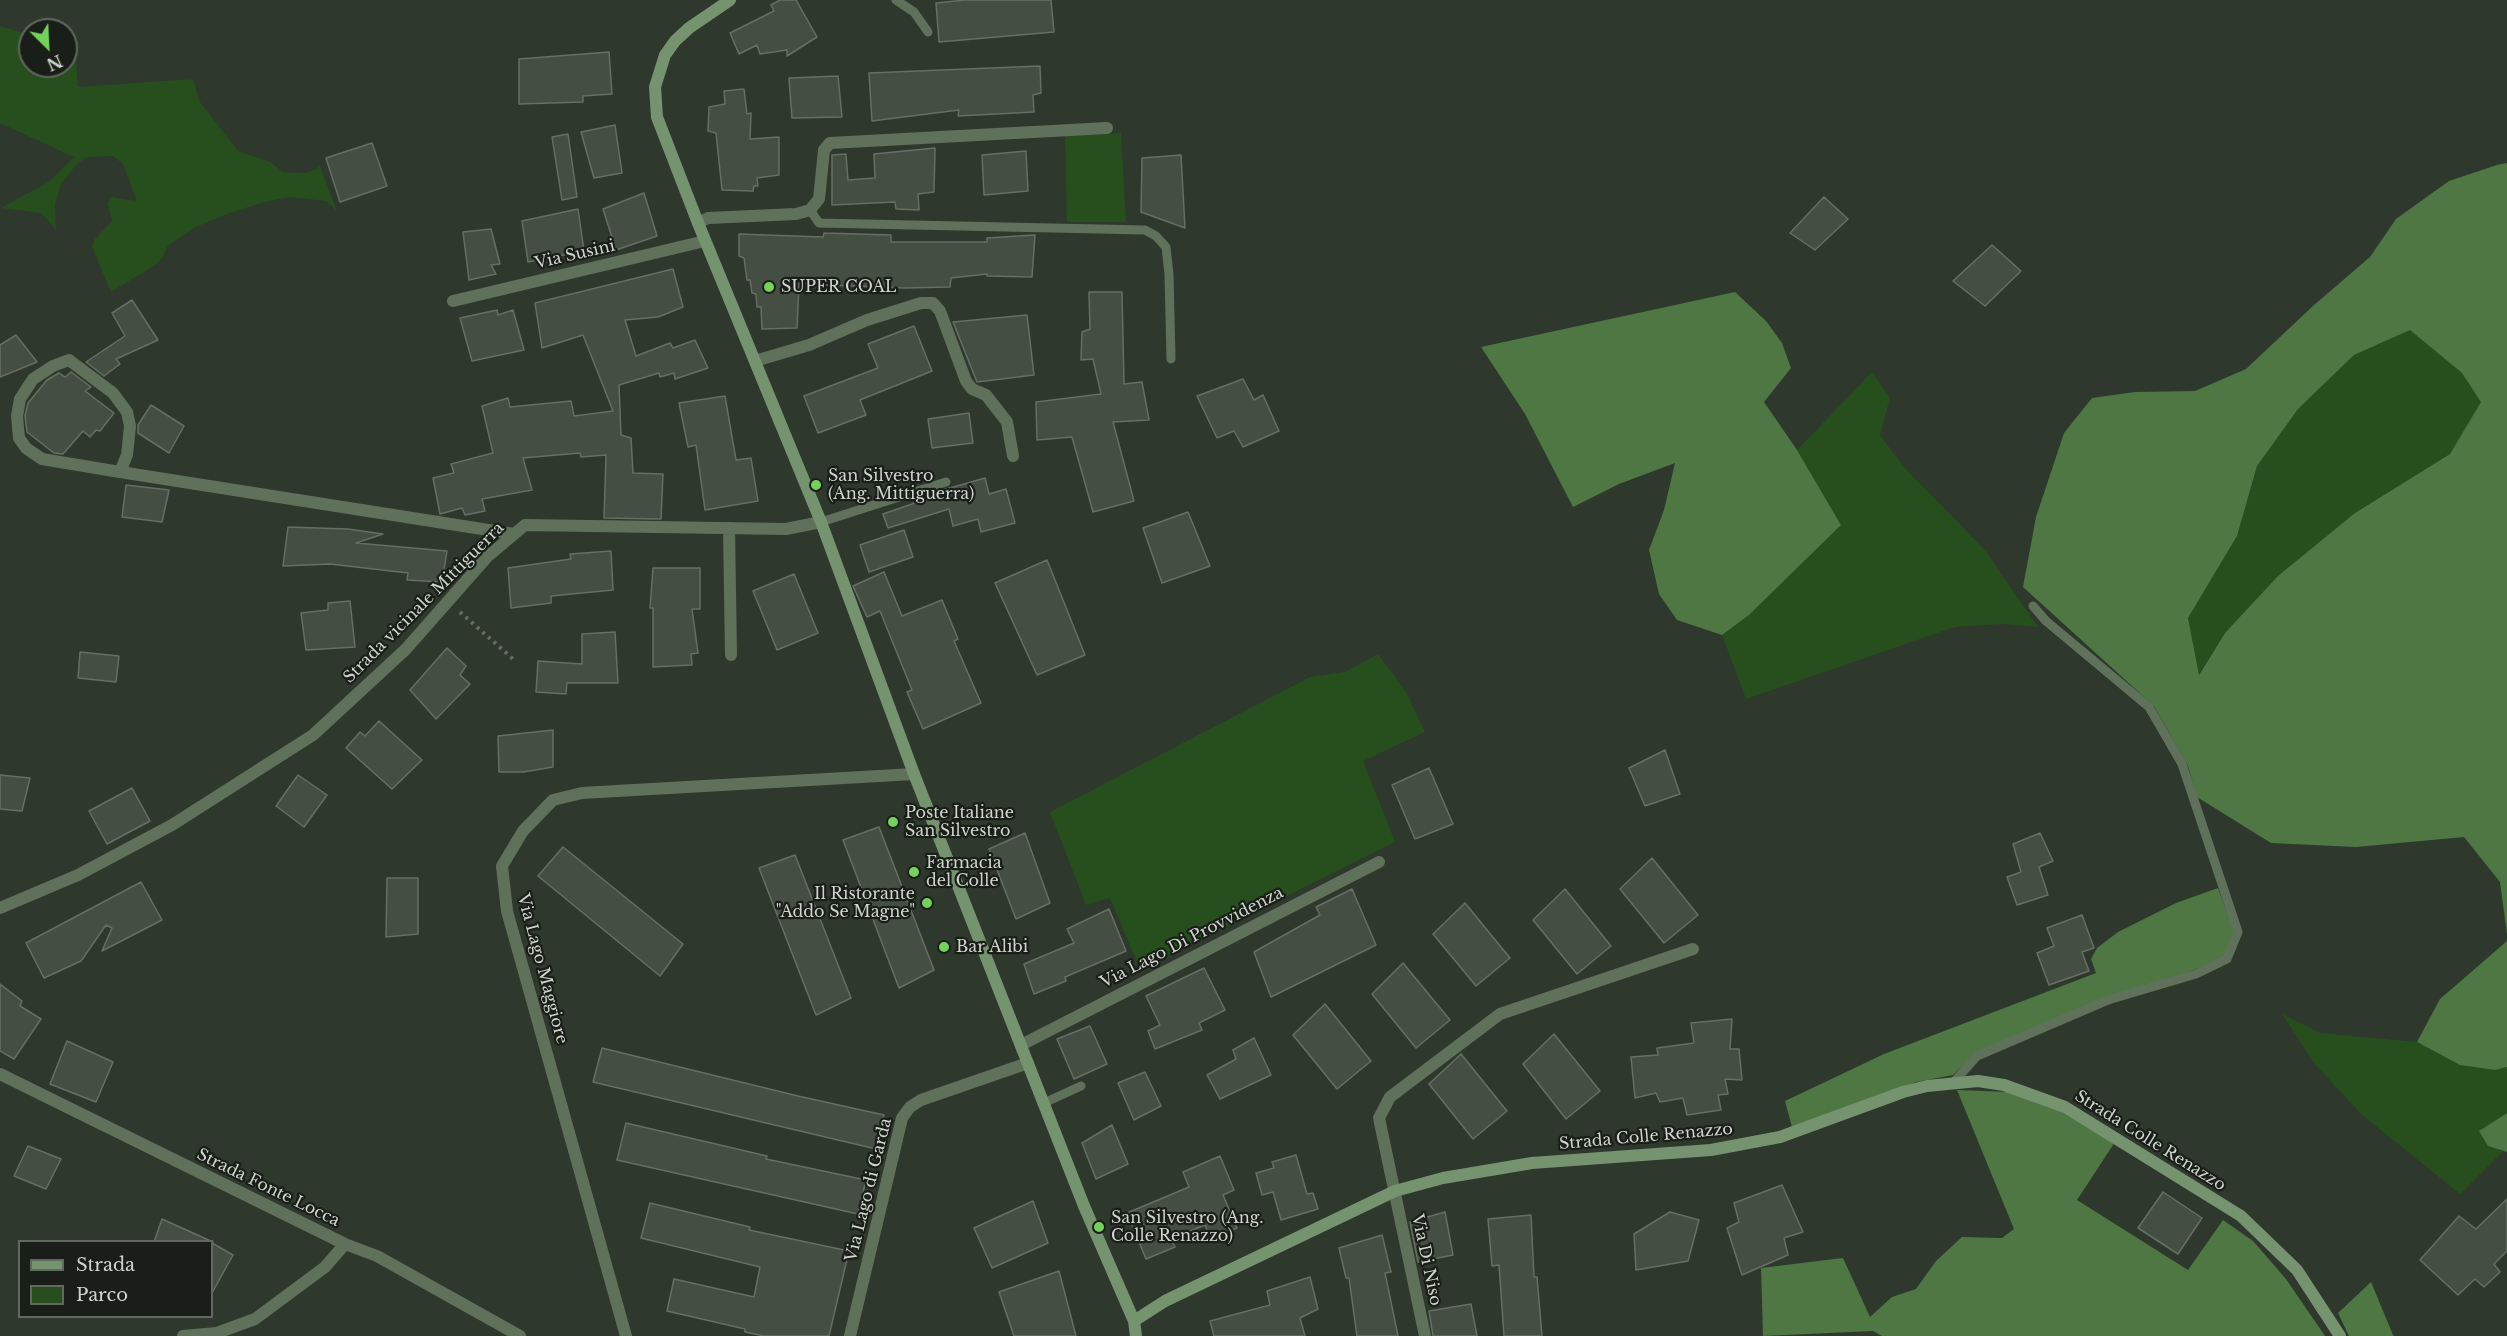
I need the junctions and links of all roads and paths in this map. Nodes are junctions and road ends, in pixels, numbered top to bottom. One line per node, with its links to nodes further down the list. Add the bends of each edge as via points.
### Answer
1 (730, 0): 6 (street, via 675,41 660,65 655,87 657,117)
2 (896, 0): 3 (lane, via 914,12)
3 (928, 32)
4 (1107, 128): 5 (street, via 830,143 824,150 819,199)
5 (810, 210): 6 (street, via 708,218); 9 (lane, via 819,223 1145,230 1166,247)
6 (698, 223): 7 (street)
7 (705, 241): 8 (street, Via Susini); 10 (street)
8 (453, 301)
9 (1171, 359)
10 (755, 361): 11 (street, via 809,345 867,320 933,303 940,311 966,381 972,389 986,395 1007,422); 14 (street)
11 (1012, 456)
12 (120, 471): 12 (street, via 42,459 26,448 19,438 17,416 20,399 33,379 69,360 113,393 127,412 130,426 127,455); 16 (street)
13 (946, 482): 14 (lane)
14 (821, 522): 15 (street, Strada vicinale Mittiguerra, via 786,529); 21 (street)
15 (729, 528): 16 (street, Strada vicinale Mittiguerra, via 525,525); 19 (street)
16 (514, 534): 17 (street, Strada vicinale Mittiguerra)
17 (448, 602): 20 (path); 23 (street, Strada vicinale Mittiguerra, via 406,649 313,735 172,825 78,875)
18 (2033, 606): 28 (lane, via 2150,707 2182,764 2238,932 2227,959 2196,974 2108,1000 1977,1056)
19 (731, 655)
20 (513, 659)
21 (914, 774): 25 (street); 36 (street, Via Lago Maggiore, via 582,793 553,800 523,831 502,866 507,911)
22 (1379, 862): 25 (street, Via Lago Di Provvidenza)
23 (0, 908)
24 (1693, 949): 31 (street, via 1500,1014 1390,1097 1378,1118)
25 (1021, 1045): 26 (street)
26 (1028, 1063): 30 (street); 37 (street, Via Lago di Garda, via 921,1100 902,1118)
27 (0, 1074): 32 (street, Strada Fonte Locca)
28 (1953, 1083): 31 (street, Strada Colle Renazzo, via 1904,1092 1768,1140 1711,1150 1532,1163 1443,1178); 40 (street, Strada Colle Renazzo, via 1991,1082 2065,1107 2241,1216 2297,1270)
29 (1081, 1086): 30 (lane)
30 (1044, 1103): 33 (street)
31 (1395, 1191): 33 (street, Strada Colle Renazzo, via 1165,1301); 39 (street, Via Di Niso)
32 (345, 1244): 34 (street, via 325,1267 255,1319 217,1333); 35 (street, Strada Fonte Locca, via 377,1256)
33 (1134, 1321): 38 (street)
34 (183, 1336)
35 (520, 1336)
36 (627, 1336)
37 (850, 1336)
38 (1136, 1336)
39 (1425, 1336)
40 (2340, 1336)

